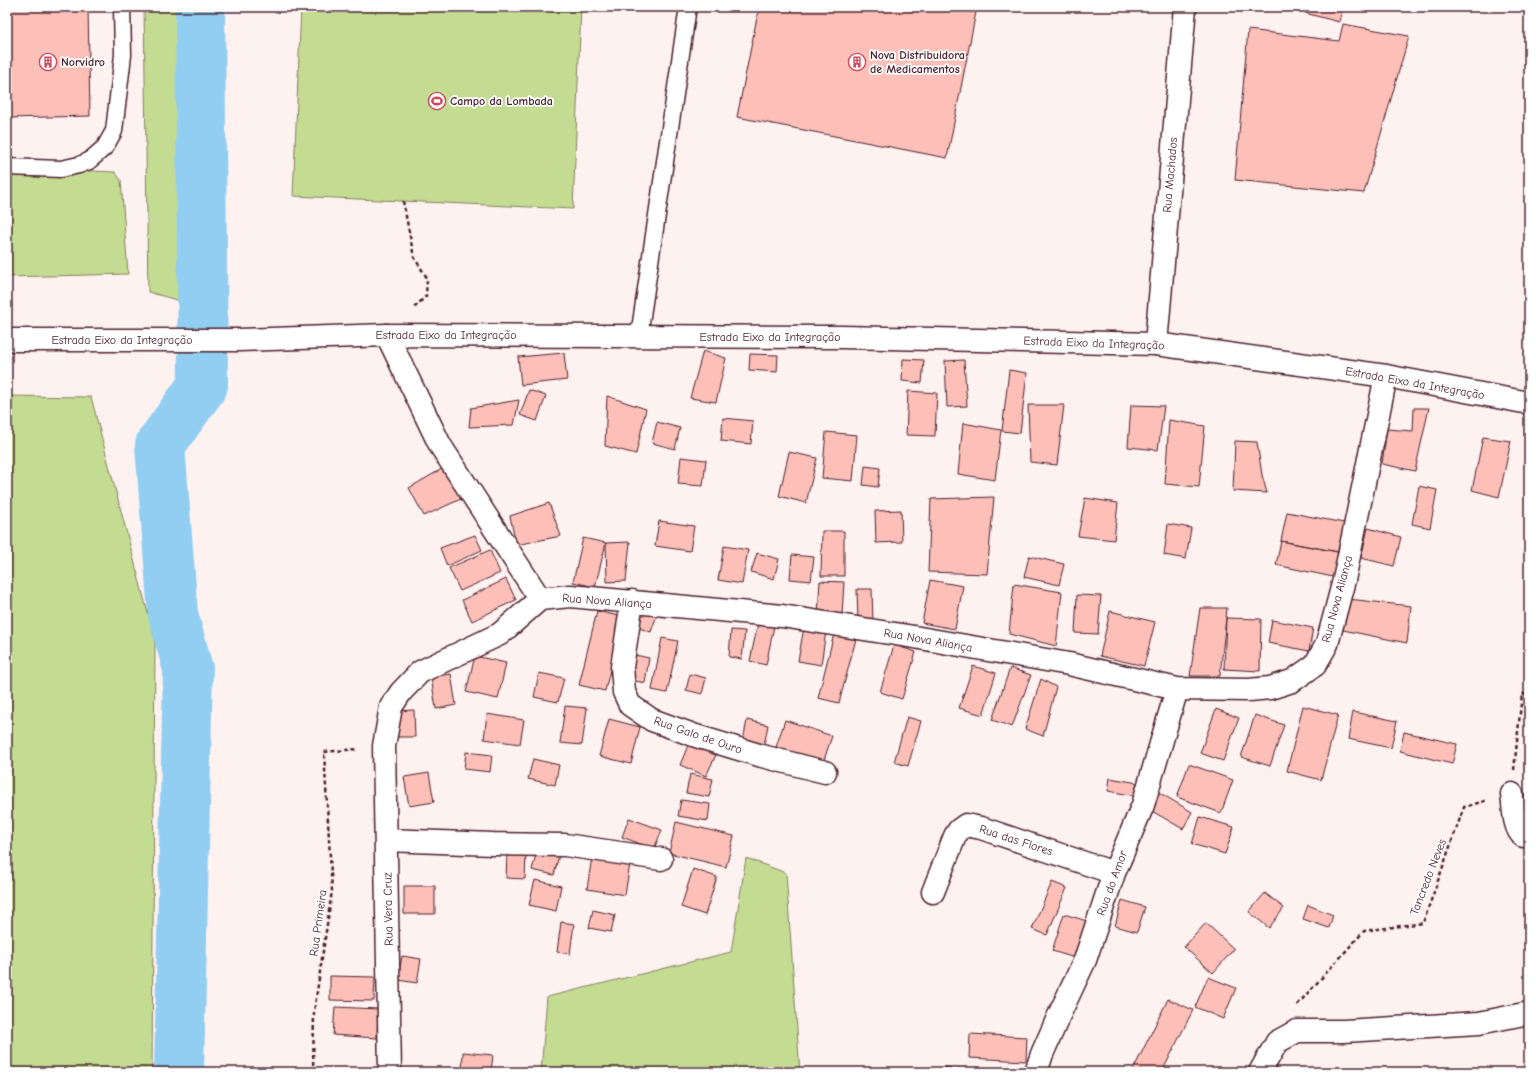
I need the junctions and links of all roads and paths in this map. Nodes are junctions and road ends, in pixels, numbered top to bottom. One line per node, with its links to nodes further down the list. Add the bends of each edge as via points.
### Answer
1 (122, 7): 4 (lane, via 123,55 114,131 105,147 90,161 61,169)
2 (688, 7): 7 (lane)
3 (1185, 7): 9 (street, Rua Machados)
4 (7, 167)
5 (403, 201): 6 (path, via 414,257 426,278 426,296)
6 (388, 335): 7 (street, Estrada Eixo da Integração); 8 (street, Estrada Eixo da Integração, via 238,340); 12 (street, via 440,445)
7 (639, 336): 9 (street, Estrada Eixo da Integração, via 842,337)
8 (7, 340)
9 (1156, 344): 10 (street, Estrada Eixo da Integração)
10 (1386, 376): 11 (street, Estrada Eixo da Integração); 14 (street, Rua Nova Aliança, via 1344,580 1327,644 1315,665 1292,681 1270,688)
11 (1529, 403)
12 (540, 599): 13 (street, Rua Nova Aliança, via 570,596); 16 (street, Rua Vera Cruz, via 500,634 420,672 391,706)
13 (632, 601): 14 (street, Rua Nova Aliança, via 782,616 914,637 1069,664); 17 (street, Rua Galo de Ouro, via 622,667 624,692 630,705 652,720 696,736)
14 (1177, 689): 22 (street, Rua do Amor, via 1143,805)
15 (1529, 694): 18 (path, via 1522,694)
16 (384, 746): 20 (street, Rua Vera Cruz); 26 (path, Rua Primeira, via 324,752 332,891 314,1012)
17 (824, 772)
18 (1512, 794): 19 (street); 24 (path, Tancredo Neves, via 1464,807 1423,923 1364,931)
19 (1523, 831)
20 (386, 840): 21 (street, via 565,844); 27 (street, Rua Vera Cruz)
21 (661, 859)
22 (1114, 873): 23 (street, Rua das Flores, via 966,825 955,836); 28 (street, Rua do Amor, via 1085,960)
23 (933, 892)
24 (1294, 1007)
25 (1529, 1013): 29 (street, via 1480,1023 1344,1031 1297,1031 1277,1042)
26 (313, 1072)
27 (390, 1072)
28 (1036, 1072)
29 (1260, 1072)

